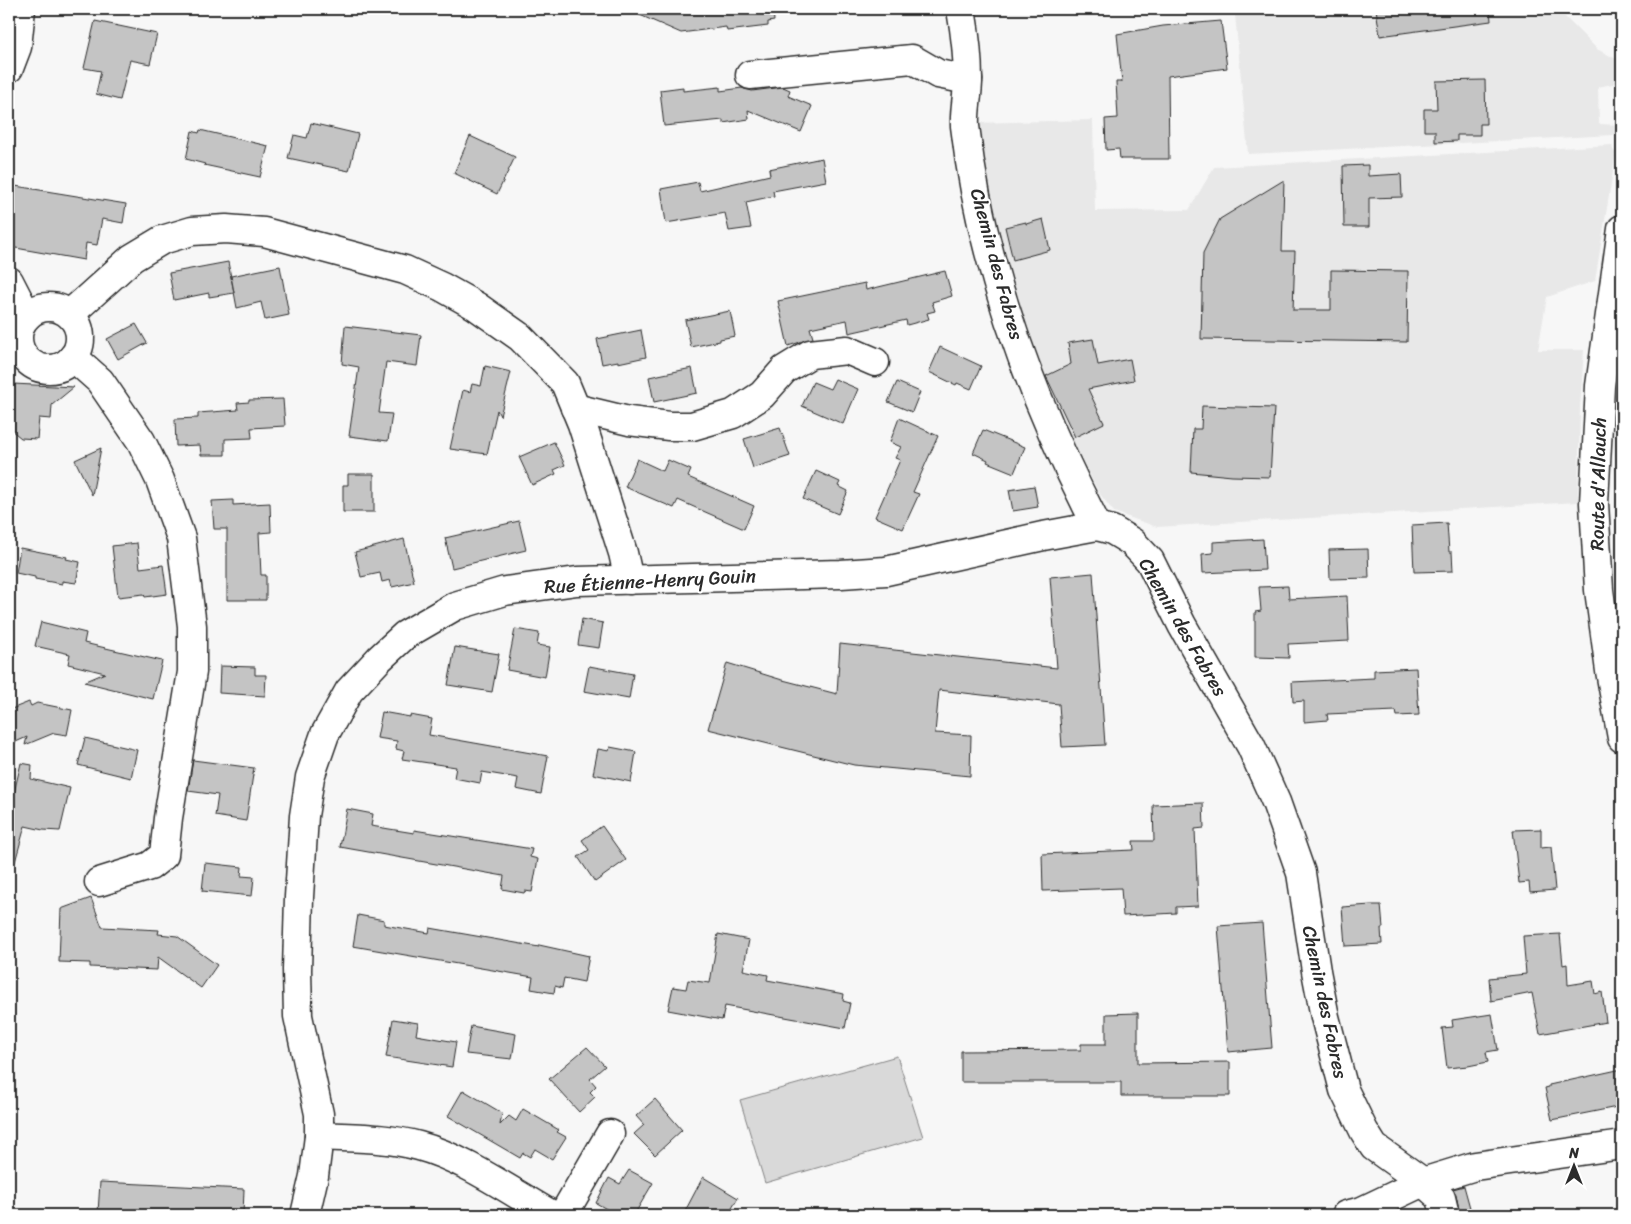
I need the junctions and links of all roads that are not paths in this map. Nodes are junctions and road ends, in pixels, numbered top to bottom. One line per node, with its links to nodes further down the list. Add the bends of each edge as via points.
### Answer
1 (21, 9): 3 (street, via 17,47)
2 (961, 9): 5 (street, Chemin des Fabres)
3 (9, 68)
4 (750, 75): 5 (street, via 912,59 938,74)
5 (968, 80): 14 (street, Chemin des Fabres, via 965,123 977,202 997,281 1054,438)
6 (1622, 229): 16 (street, Route d'Allauch, via 1600,386 1594,503 1599,590)
7 (9, 281): 9 (street)
8 (70, 314): 9 (street, via 51,307 40,308); 10 (street, via 78,326 80,337); 13 (street, via 132,258 162,240 192,231 264,232 405,270 476,306 520,337 564,382)
9 (27, 316): 11 (street, via 19,328)
10 (73, 357): 11 (street, via 63,366 45,369); 17 (street, via 100,381 141,441 160,480 181,538 192,626 192,672 164,855 150,866)
11 (16, 362)
12 (875, 362): 13 (street, via 847,350 810,354 784,370 762,395 733,414 692,426 629,421)
13 (575, 408): 15 (street)
14 (1097, 526): 15 (street, Rue Étienne-Henry Gouin, via 886,571); 21 (street, Chemin des Fabres, via 1112,530 1132,542 1150,561 1182,625 1251,746 1302,873 1316,971 1344,1090 1374,1147)
15 (629, 580): 19 (street, Rue Étienne-Henry Gouin, via 578,581 505,591 455,606 405,635 379,659 350,691 325,734 310,777 304,816 297,970 298,1016 320,1114)
16 (1622, 738)
17 (99, 882)
18 (610, 1134): 24 (street)
19 (320, 1136): 22 (street, Rue Étienne-Henry Gouin); 23 (street, via 385,1139 420,1146 450,1158)
20 (1622, 1145): 21 (street, via 1475,1166)
21 (1423, 1182): 25 (street, via 1362,1211); 26 (street, Chemin des Fabres, via 1441,1198)
22 (305, 1215)
23 (552, 1215)
24 (563, 1215)
25 (1346, 1215)
26 (1446, 1215)

